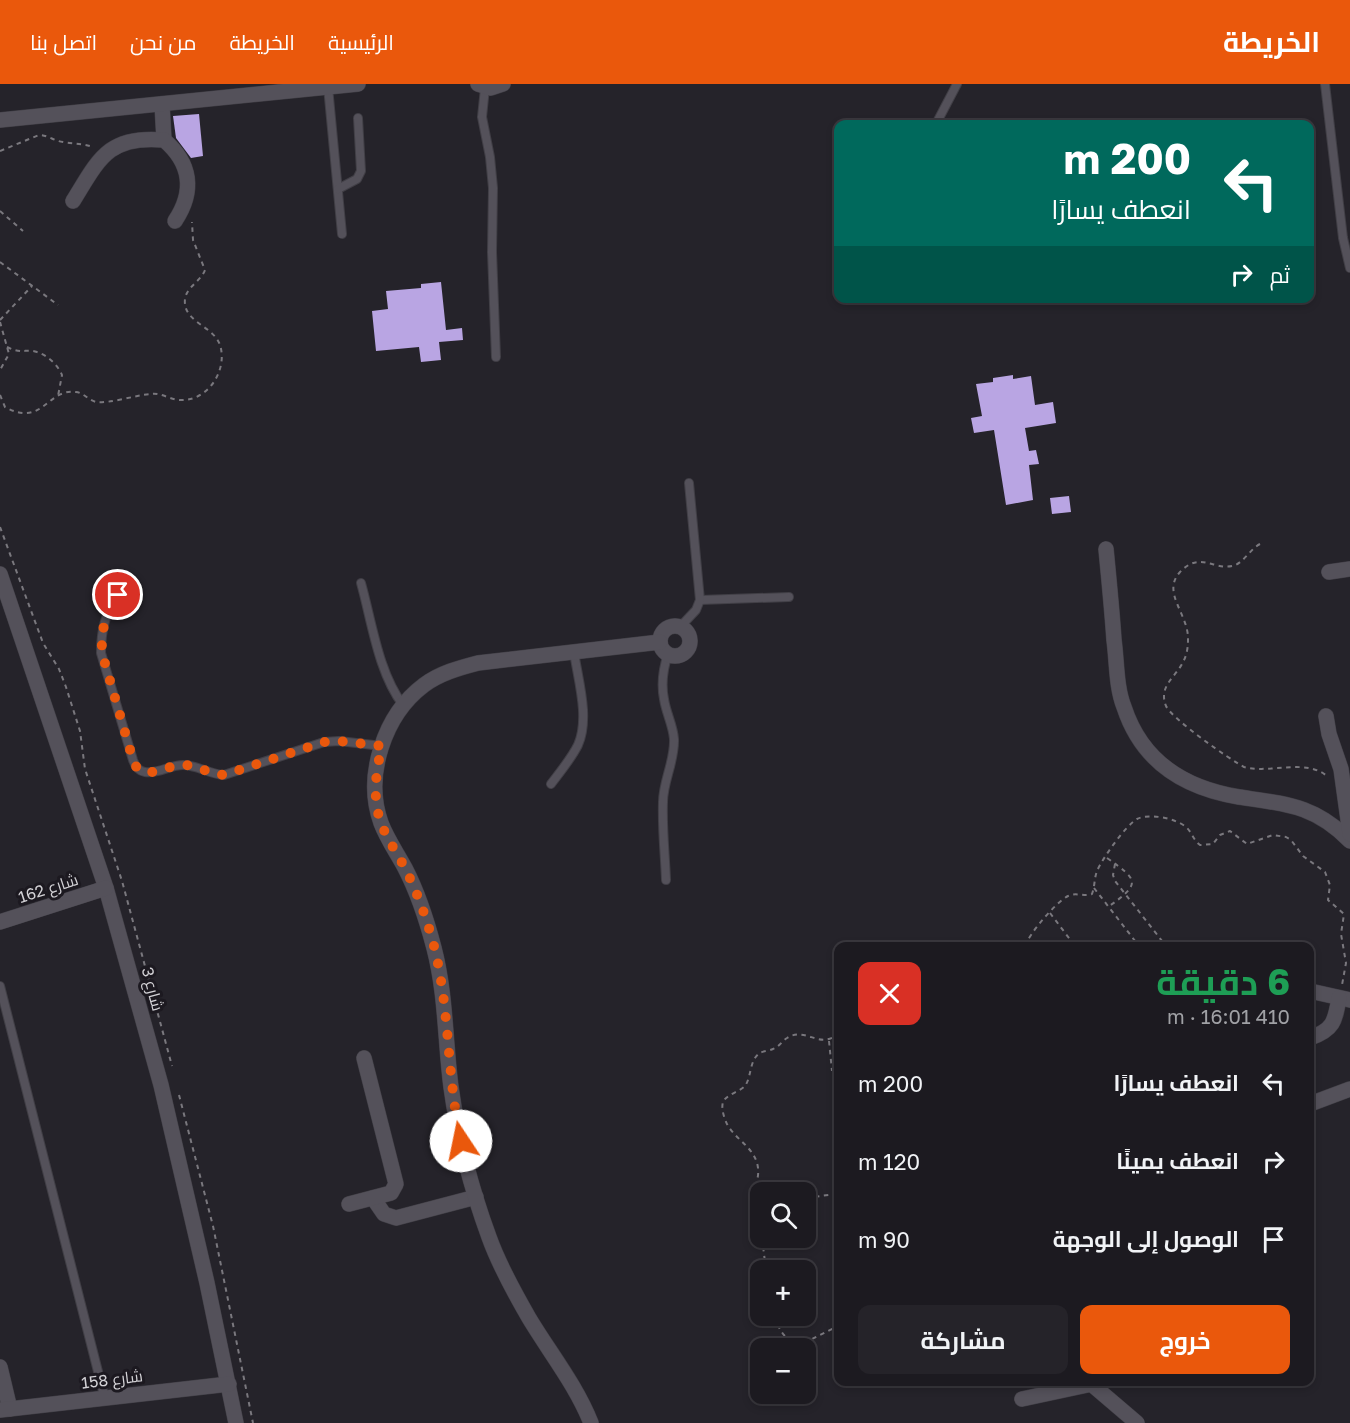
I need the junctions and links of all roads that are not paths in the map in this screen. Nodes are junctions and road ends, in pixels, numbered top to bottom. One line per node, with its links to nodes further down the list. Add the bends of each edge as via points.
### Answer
1 (358, 84): 5 (street)
2 (503, 84): 6 (street)
3 (957, 84): 10 (lane)
4 (1325, 84): 16 (lane)
5 (335, 86): 7 (street); 12 (lane)
6 (482, 86): 17 (lane, via 493,188)
7 (162, 104): 9 (street); 11 (street)
8 (358, 118): 12 (lane, via 361,171 357,179)
9 (0, 120)
10 (938, 120)
11 (164, 140): 13 (street, via 129,141 107,152); 14 (street, via 181,159 188,184)
12 (338, 189): 15 (lane)
13 (73, 201)
14 (175, 220)
15 (342, 234)
16 (1350, 268)
17 (496, 357)
18 (689, 483): 26 (lane)
19 (1106, 549): 36 (street, via 1123,706 1137,737 1158,762 1185,782 1216,793 1312,812 1335,825)
20 (1350, 569): 21 (street)
21 (1329, 572)
22 (0, 574): 38 (street, شارع 3)
23 (361, 583): 30 (lane, via 386,673)
24 (118, 595): 32 (lane, via 104,622 102,653 133,760 141,771 183,765 224,775 324,742)
25 (789, 597): 26 (lane)
26 (700, 600): 27 (lane)
27 (680, 627): 28 (street, via 666,628 660,637); 28 (street, via 690,637 686,651 677,656)
28 (664, 648): 29 (street); 37 (lane, via 662,685 674,740 663,802)
29 (574, 652): 30 (street, via 450,670 424,685); 34 (lane, via 582,733 574,752)
30 (403, 705): 32 (street)
31 (1326, 716): 33 (street, via 1329,734)
32 (382, 746): 47 (street, via 376,771 381,823 417,895 435,951 457,1123)
33 (1346, 768): 35 (street)
34 (550, 784)
35 (1350, 834)
36 (1350, 841)
37 (666, 880)
38 (106, 888): 39 (street, شارع 162); 51 (street, شارع 3, via 161,1085)
39 (0, 922)
40 (0, 986): 54 (lane)
41 (1314, 992): 42 (street)
42 (1345, 999): 43 (street, via 1333,1023)
43 (1314, 1036)
44 (364, 1058): 48 (street, via 396,1184 391,1193)
45 (1350, 1089): 46 (street)
46 (1314, 1102)
47 (476, 1197): 48 (street, via 396,1218 384,1214); 58 (street, via 507,1279 584,1404)
48 (373, 1198): 49 (street)
49 (349, 1204)
50 (0, 1367): 56 (street)
51 (229, 1384): 54 (street, شارع 158); 57 (street, شارع 3)
52 (1075, 1386): 55 (street)
53 (1095, 1386): 59 (street)
54 (105, 1398): 56 (street, شارع 158)
55 (1022, 1399)
56 (5, 1410)
57 (236, 1423)
58 (591, 1423)
59 (1137, 1423)

